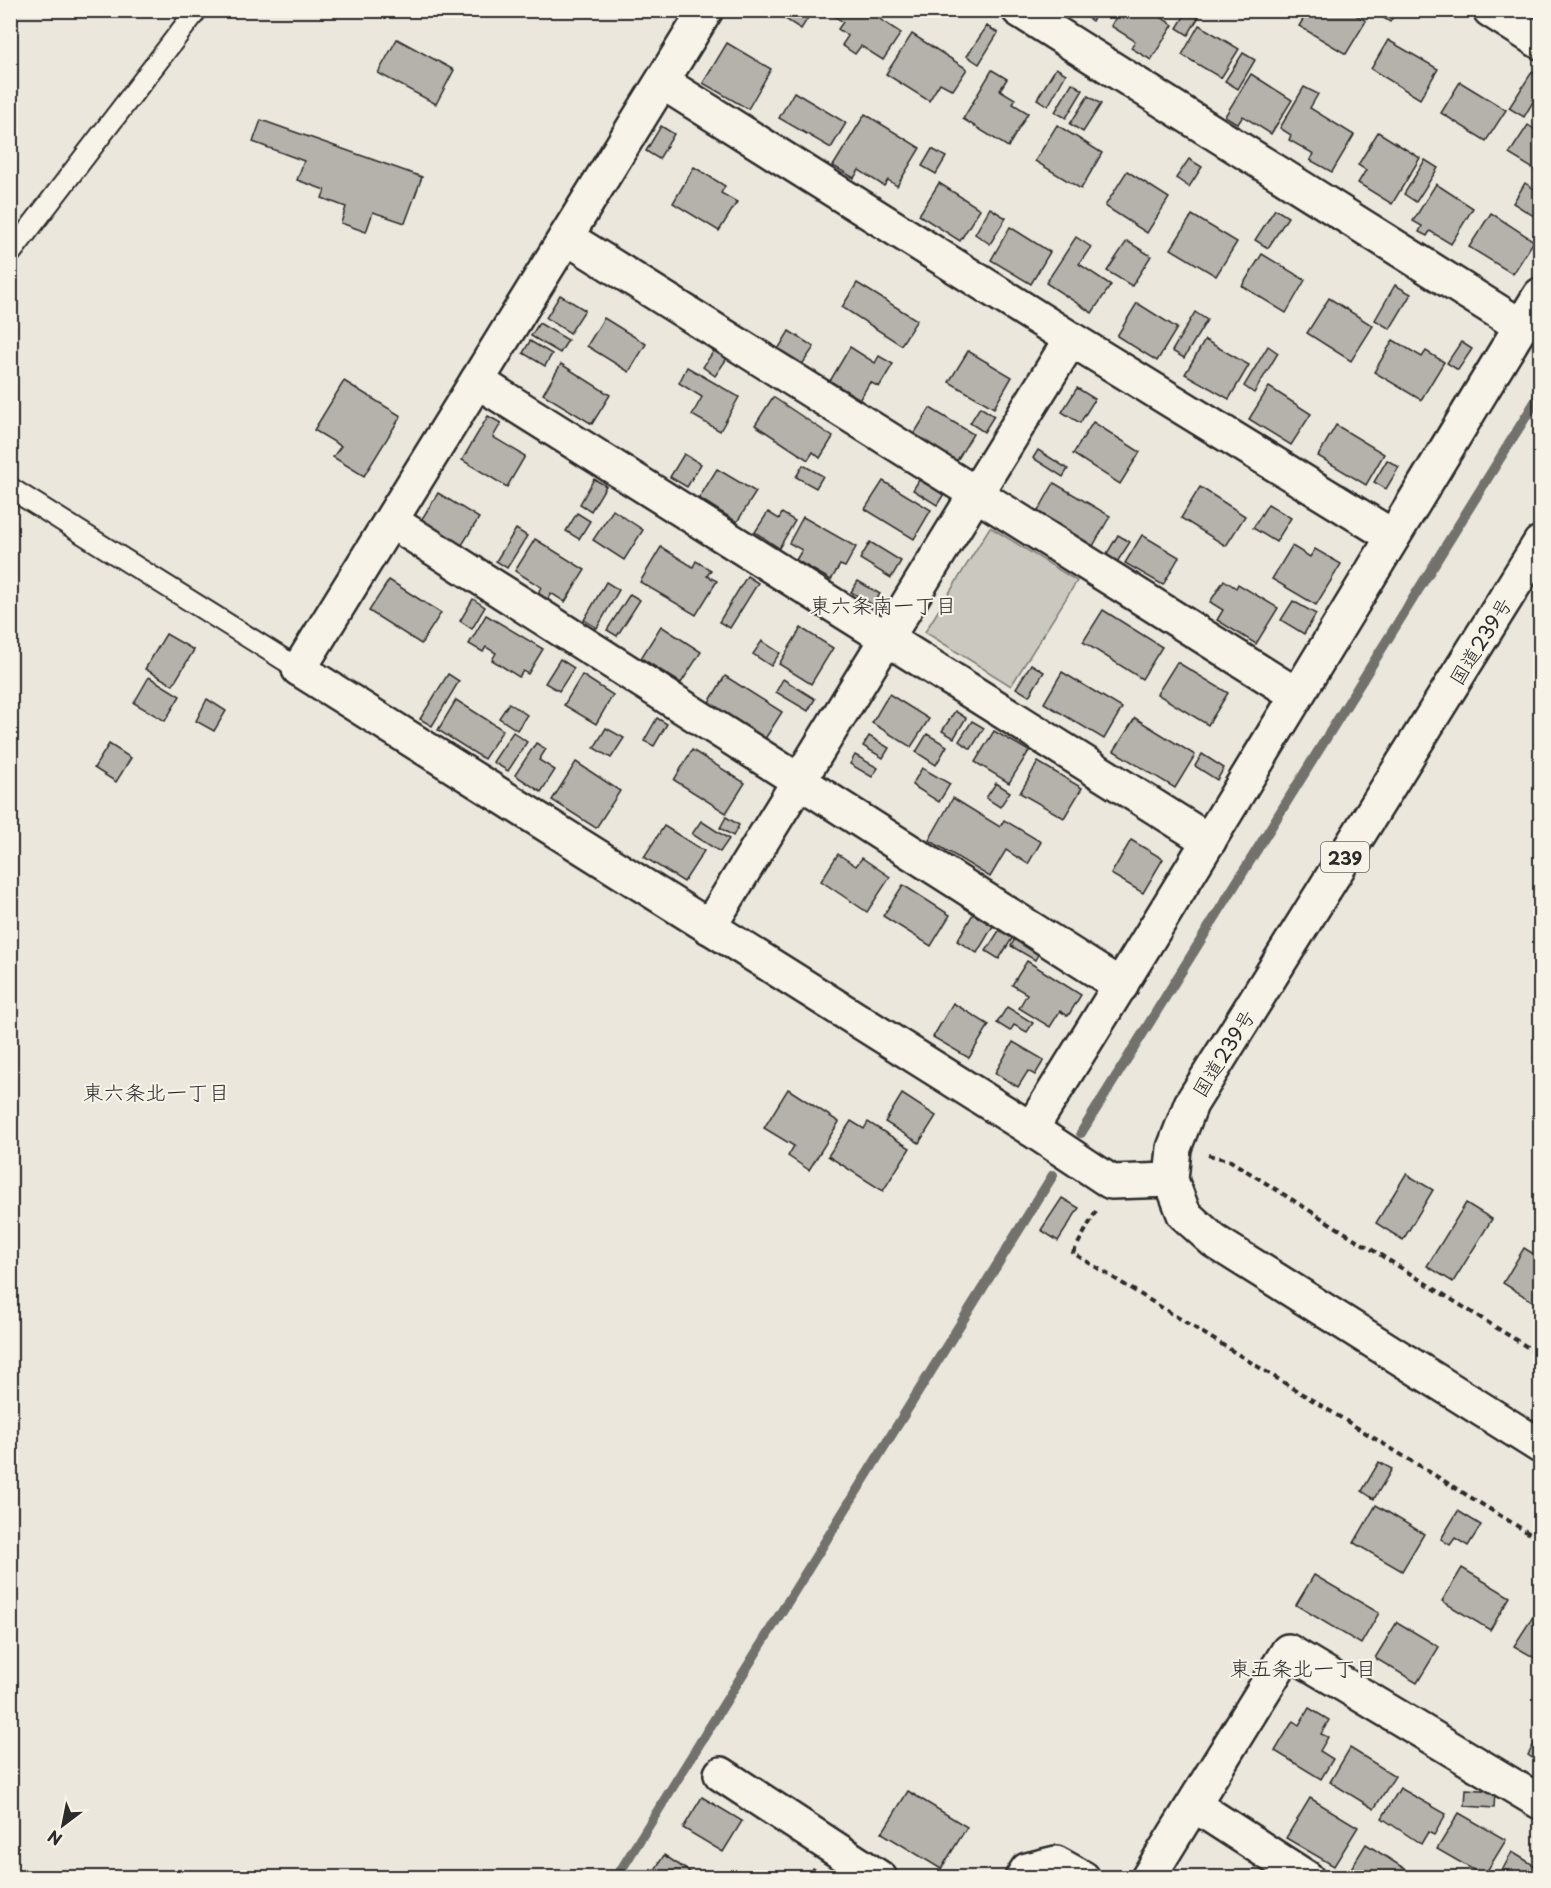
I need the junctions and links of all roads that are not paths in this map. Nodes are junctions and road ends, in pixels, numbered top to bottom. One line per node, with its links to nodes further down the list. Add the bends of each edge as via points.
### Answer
1 (197, 10): 8 (lane)
2 (706, 10): 6 (main road)
3 (1019, 10): 10 (main road)
4 (1490, 10): 5 (main road)
5 (1540, 42)
6 (662, 82): 7 (main road); 11 (main road)
7 (566, 237): 12 (main road); 14 (main road)
8 (10, 254)
9 (1540, 295): 10 (main road)
10 (1521, 326): 16 (main road)
11 (1071, 339): 14 (main road); 16 (main road)
12 (477, 381): 15 (main road); 18 (main road)
13 (10, 488): 19 (lane)
14 (976, 494): 18 (main road); 20 (main road)
15 (391, 521): 19 (main road); 21 (main road)
16 (1392, 536): 20 (main road)
17 (1540, 543): 26 (main road, 国道239号 / 239, via 1191,1104 1174,1148)
18 (886, 638): 21 (main road); 22 (main road)
19 (299, 669): 23 (main road)
20 (1297, 695): 22 (main road)
21 (799, 781): 23 (main road); 24 (main road)
22 (1209, 841): 24 (main road)
23 (709, 927): 25 (main road)
24 (1121, 986): 25 (main road)
25 (1031, 1129): 26 (main road, via 1111,1182)
26 (1171, 1180): 27 (main road, 国道239号 / 239, via 1184,1214 1214,1241)
27 (1540, 1446)
28 (721, 1774): 31 (main road)
29 (1540, 1802): 30 (main road, via 1288,1651)
30 (1194, 1805): 34 (main road); 35 (main road)
31 (880, 1878)
32 (1022, 1878): 33 (main road, via 1027,1870 1056,1863)
33 (1083, 1878)
34 (1148, 1878)
35 (1307, 1878)

